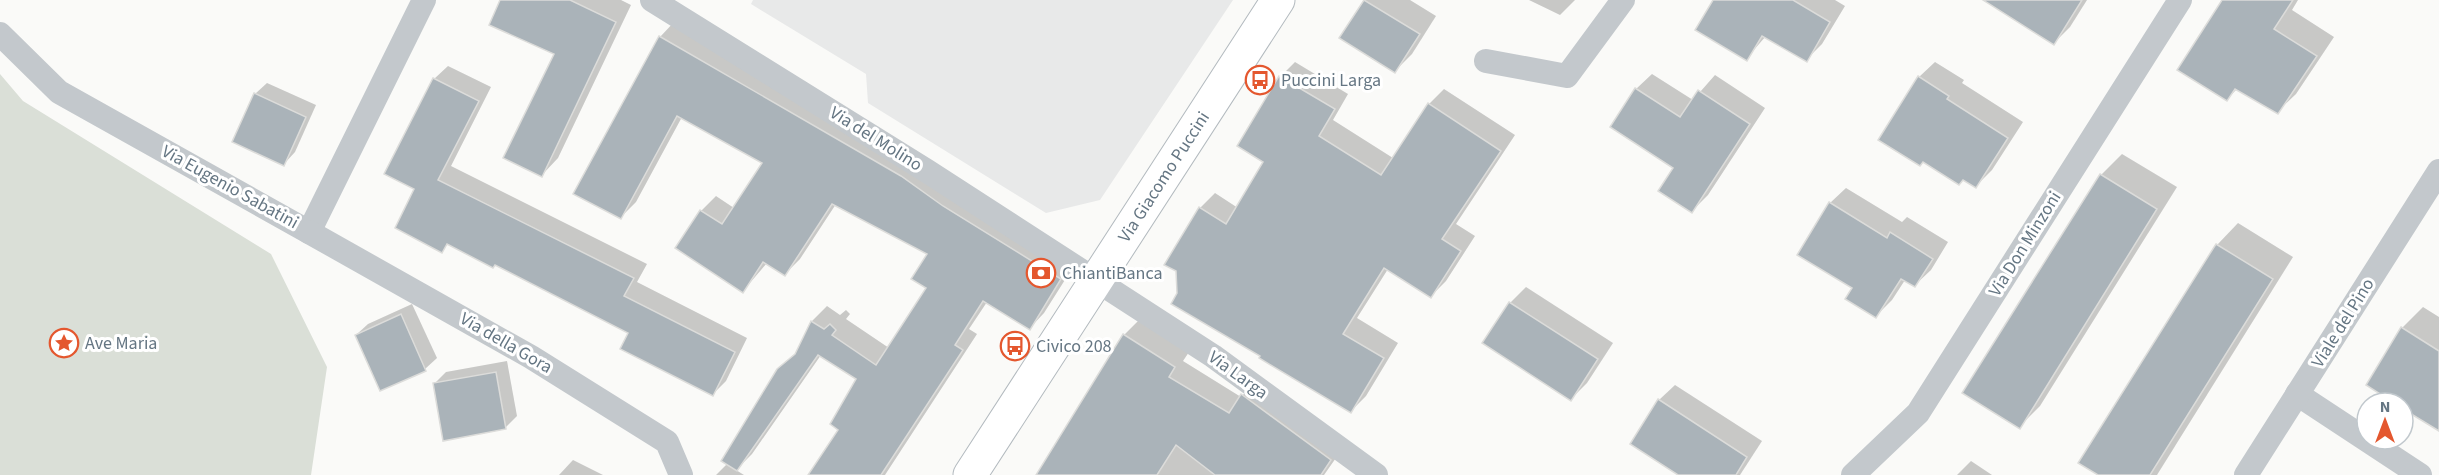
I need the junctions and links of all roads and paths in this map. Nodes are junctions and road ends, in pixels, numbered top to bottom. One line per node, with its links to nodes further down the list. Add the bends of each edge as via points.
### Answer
1 (424, 0): 9 (street, Via Eugenio Sabatini)
2 (652, 0): 10 (street, Via del Molino, via 927,171)
3 (1278, 0): 10 (street, Via Giacomo Puccini)
4 (1623, 0): 7 (street, via 1567,76)
5 (2180, 0): 15 (street, Via Don Minzoni, via 1918,413)
6 (0, 34): 9 (street, Via Eugenio Sabatini, via 59,92)
7 (1486, 61)
8 (2439, 171): 11 (street, Viale del Pino)
9 (309, 232): 13 (street, Via della Gora, via 531,357 667,442)
10 (1096, 282): 12 (street, Via Larga, via 1213,356); 14 (street, Via Giacomo Puccini)
11 (2297, 394): 16 (street, Viale del Pino); 17 (street)
12 (1373, 474)
13 (681, 475)
14 (970, 475)
15 (1853, 475)
16 (2246, 475)
17 (2420, 475)

